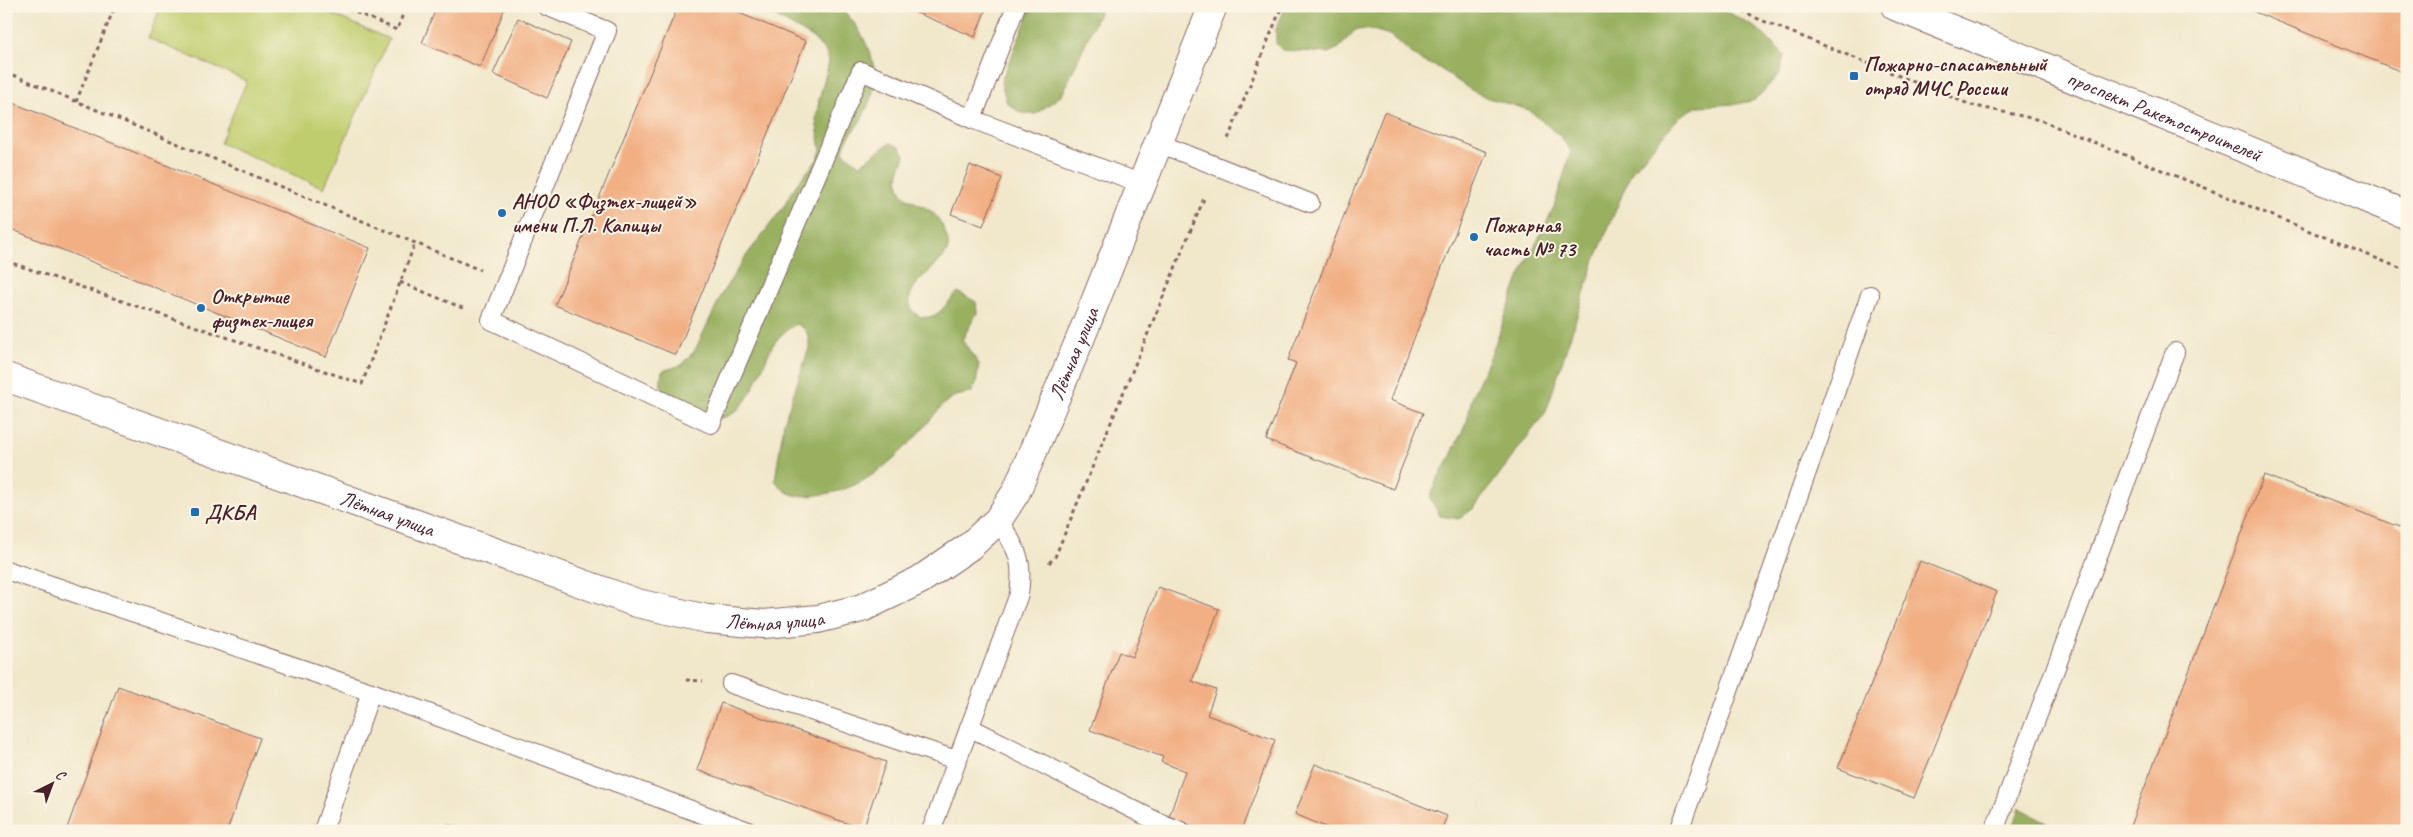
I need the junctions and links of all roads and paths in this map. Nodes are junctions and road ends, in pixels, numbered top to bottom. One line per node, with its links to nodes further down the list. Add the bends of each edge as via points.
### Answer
1 (115, 6): 11 (path)
2 (340, 6): 3 (path, via 397,30)
3 (406, 6)
4 (546, 6): 22 (lane, via 607,31)
5 (1016, 6): 12 (lane)
6 (1213, 6): 14 (street, Лётная улица)
7 (1282, 6): 13 (path)
8 (1735, 6): 21 (path, via 1751,16 1972,105 2040,120)
9 (1894, 6): 18 (street, проспект Ракетостроителей)
10 (6, 72): 11 (path)
11 (76, 102): 19 (path)
12 (972, 119): 15 (lane); 25 (lane, via 861,71 711,424)
13 (1228, 140)
14 (1158, 143): 15 (street, Лётная улица); 17 (lane)
15 (1142, 184): 28 (street, Лётная улица, via 1016,492)
16 (1205, 196): 30 (path, via 1055,557)
17 (1310, 203)
18 (2407, 215)
19 (415, 243): 22 (path); 23 (path)
20 (6, 261): 23 (path, via 362,384)
21 (2407, 271)
22 (506, 280): 25 (lane)
23 (400, 282): 25 (path)
24 (1870, 295): 39 (lane)
25 (491, 320)
26 (2175, 352): 40 (lane)
27 (6, 377): 28 (street, Лётная улица, via 636,603 708,619 764,624 818,619 862,608 920,580 970,546)
28 (998, 520): 30 (lane, via 1017,549 1022,572)
29 (6, 570): 32 (lane)
30 (1019, 594): 33 (lane)
31 (731, 684): 34 (lane)
32 (371, 692): 35 (lane); 36 (lane)
33 (969, 727): 34 (lane); 38 (lane, via 1156,822)
34 (956, 760): 37 (lane)
35 (323, 831)
36 (748, 831)
37 (931, 831)
38 (1181, 831)
39 (1679, 831)
40 (1994, 831)

